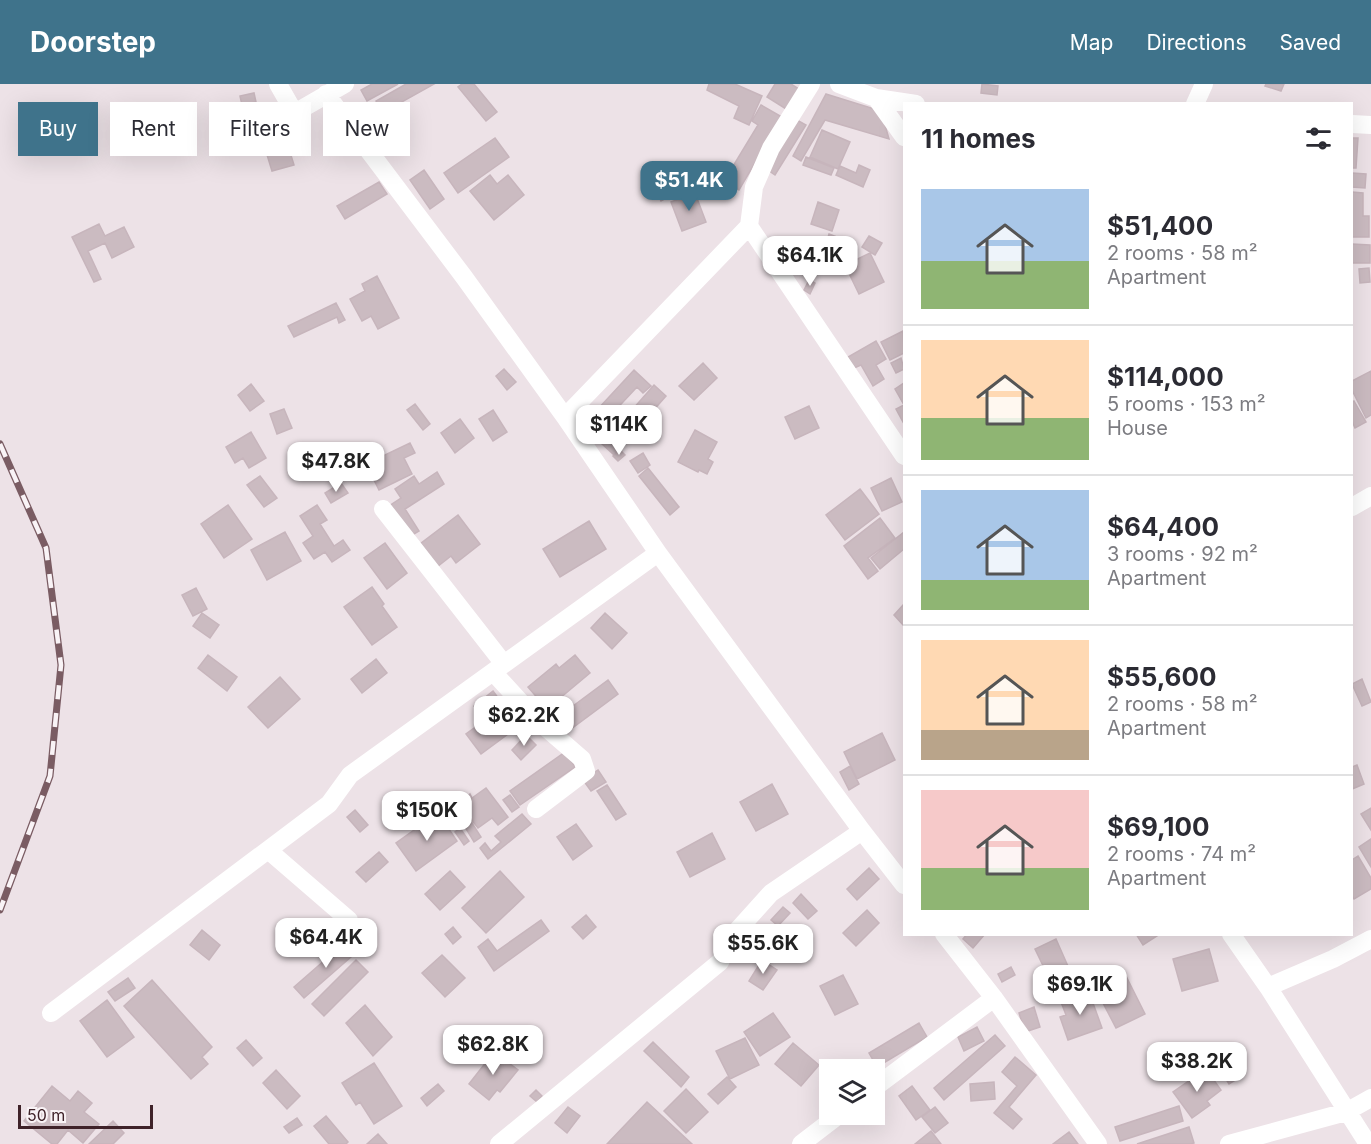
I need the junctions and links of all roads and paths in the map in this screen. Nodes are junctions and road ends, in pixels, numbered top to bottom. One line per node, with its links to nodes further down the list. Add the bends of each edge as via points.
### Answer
1 (278, 84): 8 (street)
2 (345, 84): 6 (street)
3 (811, 84): 15 (street, via 771,148 754,187)
4 (839, 84): 7 (street)
5 (1204, 84): 11 (street)
6 (326, 94): 9 (street); 16 (street)
7 (876, 98): 10 (street); 14 (street)
8 (288, 102)
9 (311, 102)
10 (903, 102)
11 (1196, 102)
12 (1353, 124): 13 (street)
13 (1371, 125)
14 (903, 136)
15 (749, 226): 16 (street); 17 (street)
16 (565, 417): 21 (street)
17 (903, 455)
18 (1371, 496): 19 (street)
19 (1353, 506)
20 (383, 509): 22 (street)
21 (658, 553): 22 (street); 24 (street)
22 (499, 668): 23 (street, via 537,720 582,759 586,771); 25 (street, via 350,775 329,804)
23 (536, 809)
24 (862, 831): 26 (street); 38 (street, via 771,893 734,934 720,962)
25 (268, 850): 27 (street); 33 (street)
26 (903, 884)
27 (349, 920)
28 (946, 936): 32 (street)
29 (1232, 936): 31 (street)
30 (1371, 939): 31 (street)
31 (1268, 987): 36 (street)
32 (994, 998): 34 (street); 40 (street)
33 (51, 1013)
34 (885, 1080)
35 (1371, 1098): 36 (street)
36 (1346, 1112): 41 (street); 42 (street)
37 (826, 1125): 39 (street)
38 (499, 1144)
39 (801, 1144)
40 (1098, 1144)
41 (1229, 1144)
42 (1368, 1144)

